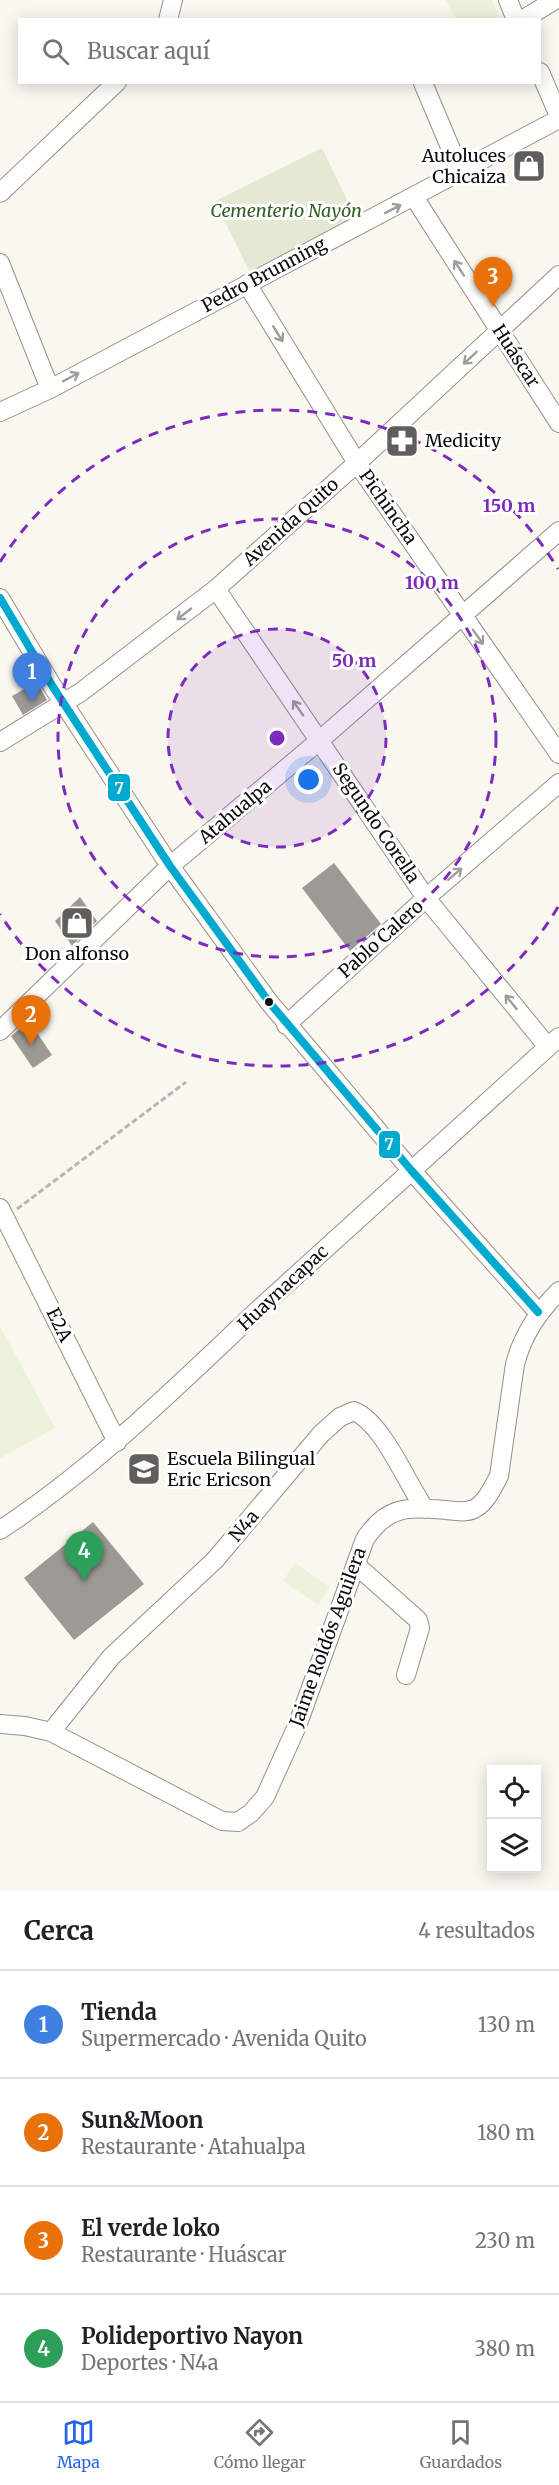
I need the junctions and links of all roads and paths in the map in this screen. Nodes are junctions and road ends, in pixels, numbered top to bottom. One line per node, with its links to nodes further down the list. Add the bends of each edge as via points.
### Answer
1 (173, 0): 4 (street)
2 (508, 0): 5 (street)
3 (555, 0): 6 (street)
4 (168, 18)
5 (515, 18)
6 (525, 18)
7 (541, 74): 10 (street)
8 (115, 84): 12 (street)
9 (423, 84): 11 (street)
10 (559, 117): 11 (street, Pedro Brunning)
11 (461, 173): 13 (street, Pedro Brunning)
12 (0, 194)
13 (414, 197): 16 (street, Pedro Brunning, one-way to 13); 17 (street, Huáscar, one-way to 13)
14 (0, 263): 18 (street)
15 (559, 275): 17 (street, Avenida Quito)
16 (247, 284): 18 (street, Pedro Brunning, one-way to 16); 21 (street, Pichincha, one-way to 21)
17 (500, 331): 20 (street, Huáscar); 21 (street, Avenida Quito, one-way to 21)
18 (50, 388): 19 (street, Pedro Brunning)
19 (0, 412)
20 (559, 423)
21 (357, 463): 23 (street, Avenida Quito); 25 (street, Pichincha)
22 (559, 531): 25 (street, Atahualpa)
23 (216, 589): 26 (street, Avenida Quito, one-way to 26); 27 (street, Segundo Corella, one-way to 23)
24 (0, 598): 26 (street)
25 (462, 615): 27 (street, Atahualpa); 29 (street, Pichincha, one-way to 29)
26 (64, 703): 28 (street, Avenida Quito); 31 (street)
27 (320, 740): 31 (street, Atahualpa); 32 (street, Segundo Corella)
28 (0, 742)
29 (559, 754)
30 (559, 783): 32 (street, Pablo Calero, one-way to 30)
31 (170, 866): 33 (street); 34 (street, Atahualpa)
32 (426, 898): 33 (street, Pablo Calero); 35 (street, Segundo Corella, one-way to 32)
33 (286, 1025): 37 (street)
34 (0, 1031)
35 (553, 1042): 37 (street, Huaynacapac)
36 (186, 1082): 38 (path)
37 (411, 1170): 40 (street); 41 (street, Huaynacapac)
38 (3, 1213): 41 (street, E2A)
39 (559, 1291): 40 (street, Jaime Roldós Aguilera)
40 (538, 1312): 42 (street, Jaime Roldós Aguilera, via 517,1356 499,1476 491,1491 473,1509)
41 (117, 1442): 43 (street, Huaynacapac)
42 (425, 1509): 44 (street, Jaime Roldós Aguilera, via 391,1512 376,1523 365,1539); 47 (street, N4a, via 366,1416 354,1411 340,1417 321,1434 215,1560 111,1657)
43 (0, 1530)
44 (356, 1565): 45 (street, via 418,1620 420,1628); 47 (street, Jaime Roldós Aguilera, via 297,1726 265,1797 238,1822 222,1821)
45 (406, 1675)
46 (0, 1724): 47 (street, Jaime Roldós Aguilera)
47 (51, 1732)

